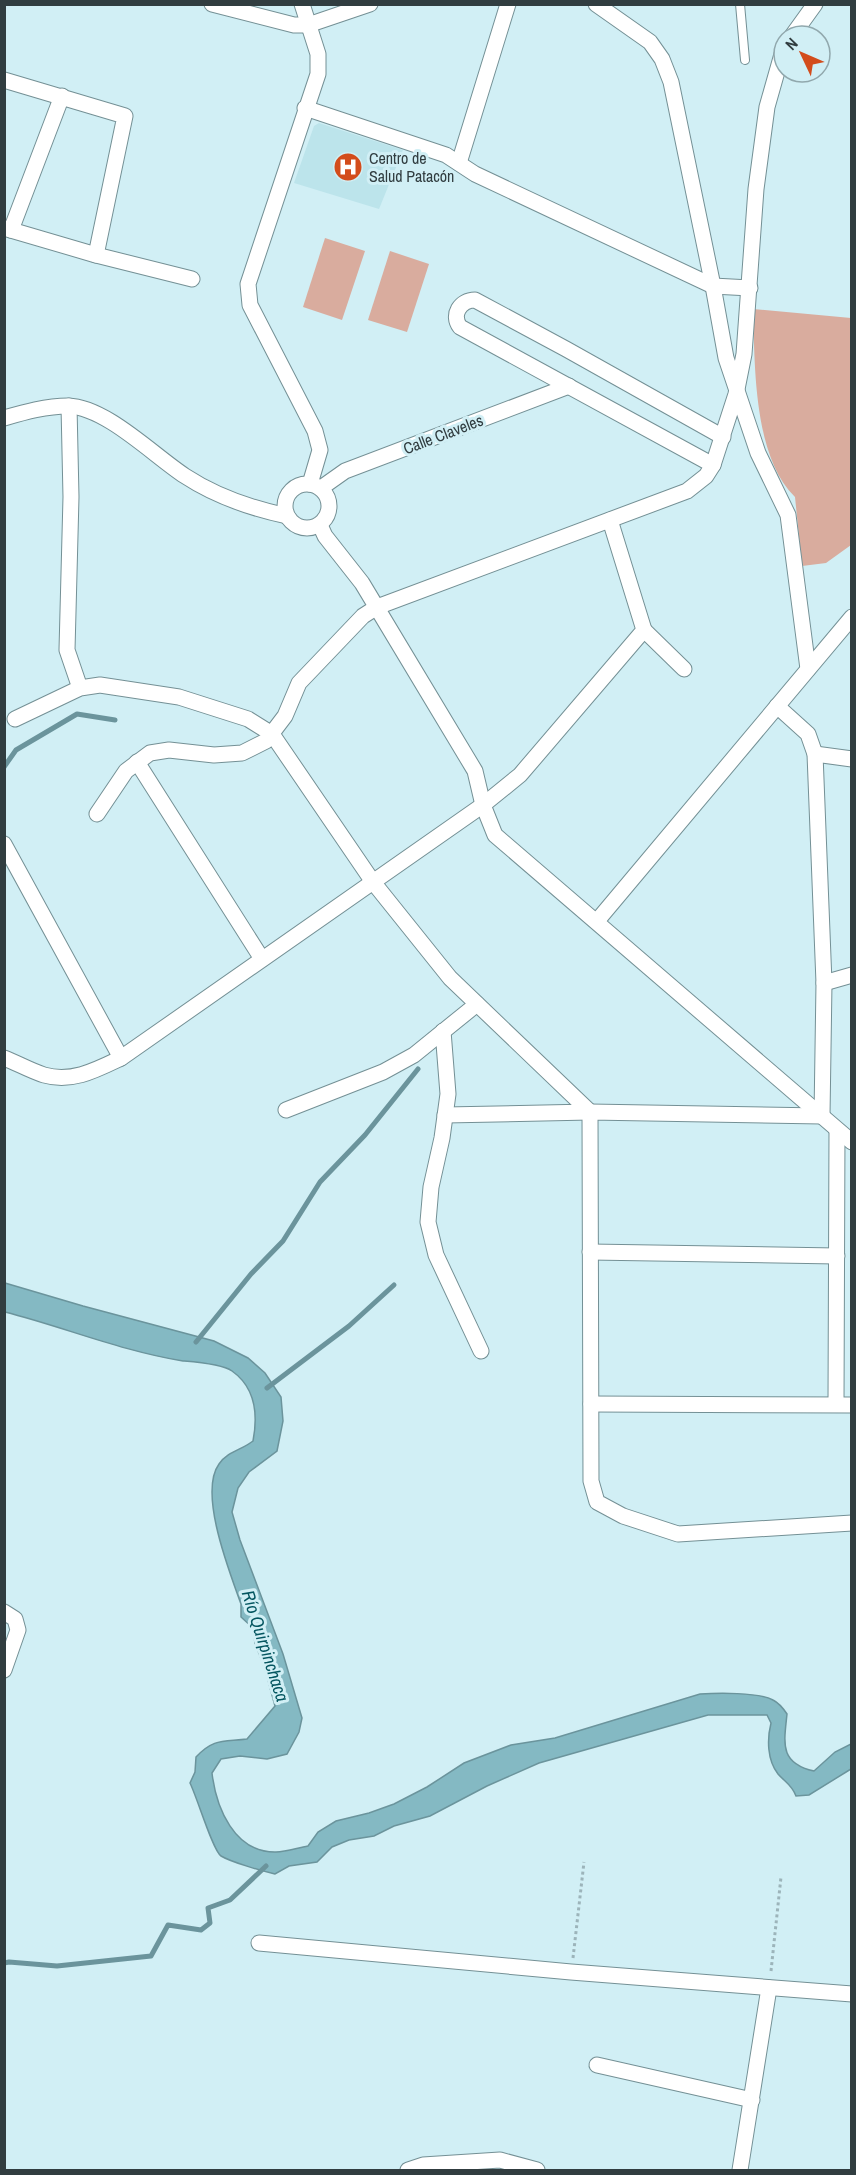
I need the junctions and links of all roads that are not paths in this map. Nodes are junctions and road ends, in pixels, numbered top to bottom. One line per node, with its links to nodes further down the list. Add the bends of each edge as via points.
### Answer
1 (212, 4): 9 (street, via 294,26)
2 (302, 4): 9 (street)
3 (370, 4): 9 (street)
4 (508, 4): 15 (street)
5 (596, 4): 19 (street, via 650,42 662,59 671,82)
6 (740, 4): 10 (lane)
7 (815, 4): 8 (street)
8 (801, 24)
9 (308, 25): 14 (street, via 318,54 318,74)
10 (745, 60)
11 (4, 80): 13 (street)
12 (774, 84): 20 (street, via 756,189)
13 (62, 96): 16 (street); 17 (street, via 125,116)
14 (305, 108): 15 (street, via 446,155); 27 (street, via 248,284 250,305 315,431 320,450)
15 (459, 163): 19 (street)
16 (8, 229): 17 (street)
17 (96, 255): 18 (street)
18 (192, 279)
19 (713, 286): 20 (street); 22 (street)
20 (750, 288): 22 (street)
21 (569, 386): 25 (street, via 460,327 456,314 460,306 475,300); 26 (street); 27 (street, Calle Claveles, via 345,471)
22 (736, 394): 25 (street); 35 (street, via 758,453 788,515)
23 (69, 406): 24 (street); 28 (street, via 98,413 185,476 216,493 256,510); 36 (street, via 67,650)
24 (4, 418)
25 (723, 437): 26 (street)
26 (712, 465): 29 (street, via 706,476 687,491)
27 (316, 486): 28 (street, via 297,487 288,496); 30 (street, via 329,500 330,507)
28 (287, 516): 30 (street, via 305,529)
29 (610, 520): 31 (street); 33 (street)
30 (320, 525): 31 (street)
31 (377, 607): 39 (street, via 363,616 299,683 285,716); 43 (street, via 475,771)
32 (852, 617): 35 (street)
33 (644, 630): 34 (street); 43 (street, via 520,775)
34 (684, 669)
35 (808, 669): 37 (street)
36 (80, 688): 38 (street); 39 (street, via 100,685 179,697 248,719)
37 (777, 706): 40 (street, via 808,734); 47 (street)
38 (15, 719)
39 (272, 734): 42 (street, via 242,753 214,755 169,750 150,753); 46 (street)
40 (815, 754): 41 (street); 50 (street)
41 (852, 759)
42 (137, 762): 44 (street, via 126,771); 48 (street)
43 (483, 806): 46 (street); 47 (street, via 495,835)
44 (97, 814)
45 (4, 844): 54 (street)
46 (373, 882): 48 (street); 51 (street, via 450,978)
47 (597, 921): 58 (street)
48 (262, 959): 54 (street)
49 (852, 975): 50 (street)
50 (824, 983): 58 (street)
51 (477, 1004): 52 (street); 56 (street)
52 (443, 1031): 55 (street, via 383,1072); 57 (street, via 448,1094)
53 (4, 1058): 54 (street, via 45,1075 70,1077 88,1074)
54 (121, 1058)
55 (286, 1110)
56 (590, 1112): 57 (street); 58 (street); 61 (street)
57 (445, 1115): 63 (street, via 428,1222 436,1255)
58 (822, 1116): 59 (street)
59 (837, 1130): 60 (street); 62 (street)
60 (852, 1142)
61 (590, 1252): 62 (street); 64 (street)
62 (837, 1256): 65 (street)
63 (481, 1351)
64 (591, 1404): 65 (street); 67 (street, via 591,1481 597,1502 623,1516 678,1534)
65 (836, 1404): 66 (street)
66 (852, 1405)
67 (852, 1523)
68 (4, 1612): 69 (street, via 15,1618 18,1630)
69 (4, 1670)
70 (259, 1943): 71 (street)
71 (769, 1988): 72 (street); 74 (street)
72 (852, 1994)
73 (597, 2065): 74 (street)
74 (752, 2100): 77 (street)
75 (408, 2170): 76 (street, via 423,2165 500,2160)
76 (537, 2170)
77 (740, 2170)

